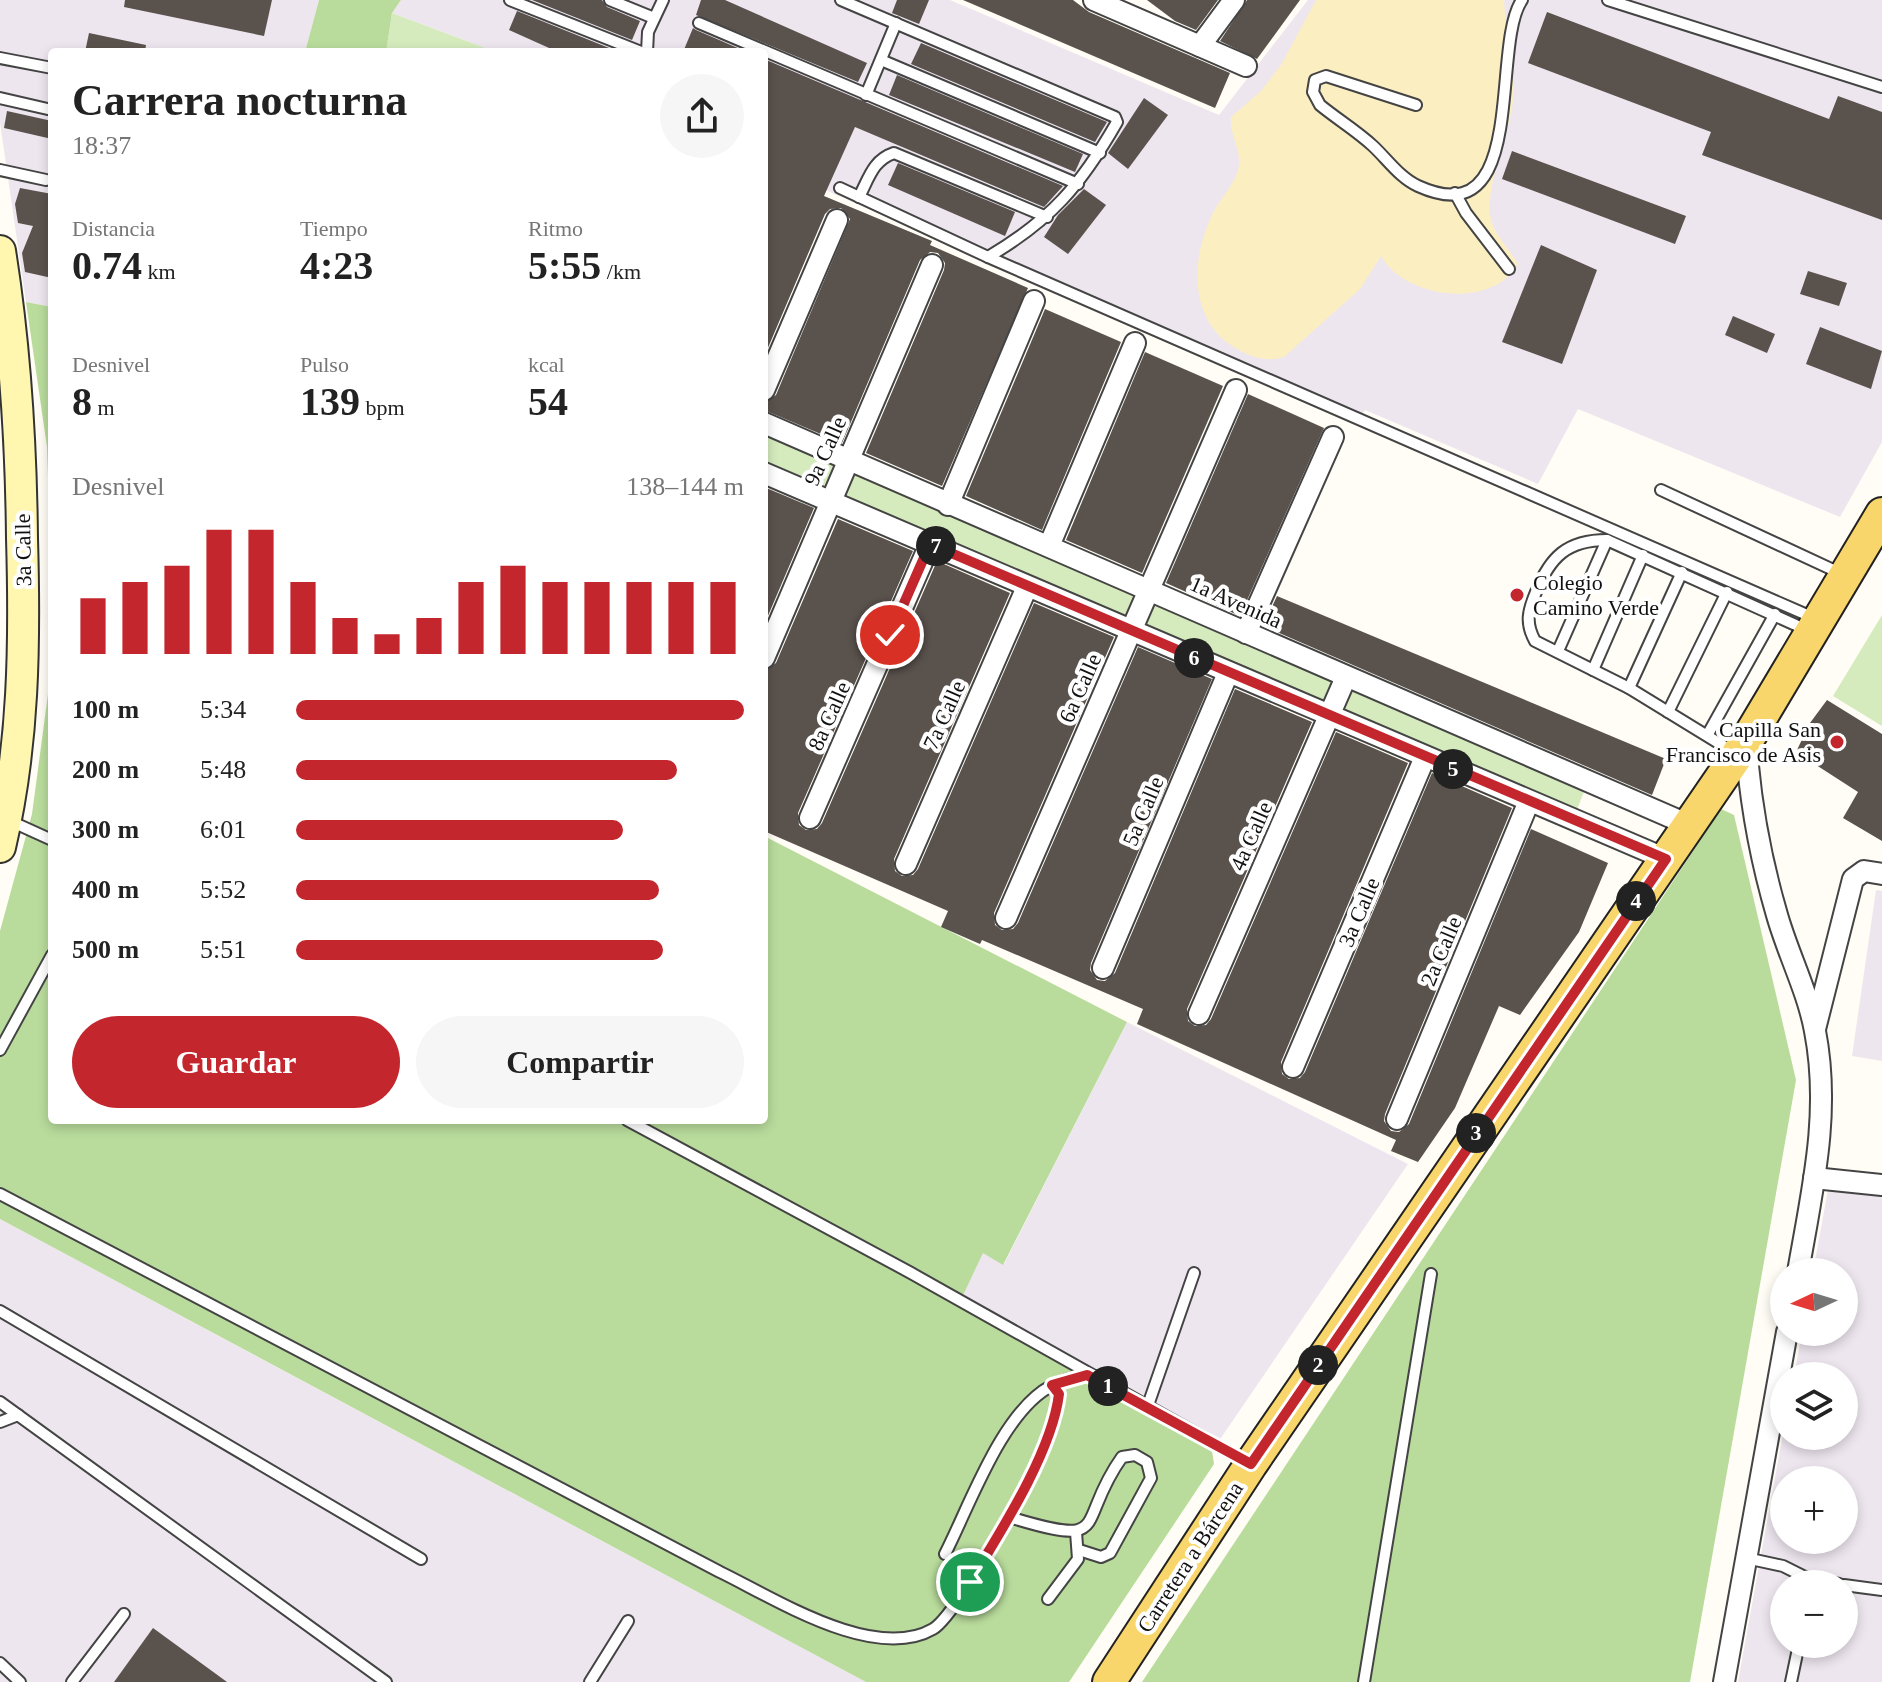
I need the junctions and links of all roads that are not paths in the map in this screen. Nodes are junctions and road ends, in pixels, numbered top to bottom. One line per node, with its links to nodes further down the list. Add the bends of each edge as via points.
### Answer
1 (510, 0): 13 (lane)
2 (610, 0): 9 (lane)
3 (663, 0): 9 (lane)
4 (841, 0): 11 (lane)
5 (1234, 0): 12 (street)
6 (1522, 0): 31 (lane, via 1509,31 1494,160 1475,187)
7 (1608, 0): 21 (lane)
8 (1101, 1): 12 (street)
9 (654, 18): 14 (lane)
10 (699, 23): 15 (lane)
11 (896, 23): 18 (lane); 26 (lane, via 1112,113 1117,122)
12 (1200, 46): 19 (street)
13 (634, 48)
14 (645, 48)
15 (757, 48)
16 (768, 53): 22 (lane)
17 (0, 58): 20 (lane)
18 (881, 60): 22 (lane); 26 (lane)
19 (1246, 66)
20 (48, 67)
21 (1882, 87)
22 (866, 95): 29 (lane)
23 (0, 98): 25 (lane)
24 (1416, 105): 31 (lane, via 1326,76 1315,80 1313,92 1320,105 1401,173 1418,186)
25 (48, 109)
26 (1100, 153): 29 (lane)
27 (0, 170): 28 (lane)
28 (46, 180)
29 (1078, 184): 33 (lane)
30 (840, 188): 32 (lane)
31 (1455, 193): 38 (lane)
32 (859, 197): 33 (lane, via 874,166 894,153); 36 (lane)
33 (1047, 217): 36 (lane)
34 (837, 220): 41 (street)
35 (0, 251): 73 (main road, 3a Calle, via 16,393 24,610)
36 (988, 257): 61 (lane)
37 (932, 265): 45 (street, 9a Calle)
38 (1509, 269)
39 (1034, 301): 49 (street)
40 (1135, 343): 53 (street)
41 (768, 381)
42 (1236, 390): 58 (street, 6a Calle)
43 (768, 425): 45 (street, 1a Avenida)
44 (1333, 437): 63 (street)
45 (848, 460): 48 (street, 9a Calle); 49 (street, 1a Avenida)
46 (768, 475): 48 (street)
47 (1661, 490): 56 (lane)
48 (829, 501): 52 (street); 64 (street, 9a Calle)
49 (948, 505): 53 (street, 1a Avenida)
50 (1882, 514): 56 (main road, Carretera a Bárcena)
51 (1607, 540): 54 (lane); 65 (lane); 65 (lane, via 1565,550 1547,565 1527,613 1529,629 1535,641)
52 (930, 544): 57 (street); 77 (street, 8a Calle)
53 (1049, 546): 58 (street, 1a Avenida)
54 (1643, 555): 55 (lane); 66 (lane)
55 (1682, 572): 59 (lane); 69 (lane)
56 (1847, 576): 61 (main road, Carretera a Bárcena)
57 (1027, 587): 62 (street); 82 (street, 7a Calle)
58 (1149, 590): 62 (street, 6a Calle); 63 (street, 1a Avenida)
59 (1727, 592): 60 (lane); 70 (lane)
60 (1775, 614): 61 (lane); 72 (lane)
61 (1815, 626): 74 (main road, Carretera a Bárcena)
62 (1131, 630): 67 (street); 84 (street, 6a Calle)
63 (1246, 633): 68 (street, 1a Avenida)
64 (768, 648)
65 (1558, 651): 66 (lane)
66 (1593, 670): 69 (lane)
67 (1228, 673): 71 (street); 86 (street, 5a Calle)
68 (1346, 677): 71 (street, 4a Calle); 78 (street, 1a Avenida)
69 (1629, 688): 70 (lane)
70 (1668, 712): 72 (lane)
71 (1329, 715): 75 (street); 87 (street, 4a Calle)
72 (1708, 734): 74 (lane)
73 (10, 736): 79 (main road, 3a Calle)
74 (1742, 748): 78 (main road, Carretera a Bárcena); 88 (street, via 1754,828)
75 (1425, 757): 76 (street); 90 (street, 3a Calle)
76 (1529, 801): 81 (street); 91 (street, 2a Calle)
77 (810, 818)
78 (1689, 825): 81 (main road, Carretera a Bárcena)
79 (3, 833): 80 (lane)
80 (48, 839)
81 (1666, 859): 107 (main road, Carretera a Bárcena)
82 (906, 864)
83 (1882, 874): 88 (street, via 1864,871 1853,879)
84 (1006, 918)
85 (48, 962): 89 (lane)
86 (1103, 968)
87 (1199, 1014)
88 (1815, 1029): 93 (street, via 1822,1130)
89 (0, 1050)
90 (1293, 1067)
91 (1397, 1119)
92 (634, 1124): 101 (lane)
93 (1814, 1178): 94 (street); 96 (street)
94 (1882, 1185)
95 (0, 1194): 108 (lane, via 831,1626 875,1638 934,1629)
96 (1800, 1258)
97 (1194, 1273): 104 (lane)
98 (1431, 1274): 127 (lane)
99 (0, 1311): 113 (lane)
100 (1784, 1346): 112 (street)
101 (1087, 1375): 102 (lane); 104 (lane)
102 (1052, 1385): 108 (lane, via 1059,1394 1057,1414); 111 (lane, via 1008,1430)
103 (0, 1402): 105 (lane)
104 (1147, 1408): 107 (lane)
105 (18, 1415): 106 (lane); 124 (lane)
106 (0, 1422)
107 (1251, 1464): 126 (main road, Carretera a Bárcena)
108 (1009, 1517): 109 (lane)
109 (1076, 1532): 110 (lane); 110 (lane, via 1091,1523 1122,1457 1135,1455 1147,1462 1151,1478 1110,1553 1101,1557)
110 (1079, 1550): 117 (lane, via 1072,1569)
111 (945, 1554)
112 (1746, 1558): 114 (lane); 128 (street)
113 (421, 1559)
114 (1789, 1570)
115 (1858, 1586): 116 (lane)
116 (1882, 1590)
117 (1048, 1599)
118 (124, 1614): 123 (lane)
119 (628, 1621): 125 (lane)
120 (1796, 1658): 129 (lane)
121 (0, 1663): 122 (lane)
122 (20, 1682)
123 (72, 1682)
124 (386, 1682)
125 (590, 1682)
126 (1109, 1682)
127 (1364, 1682)
128 (1724, 1682)
129 (1791, 1682)

